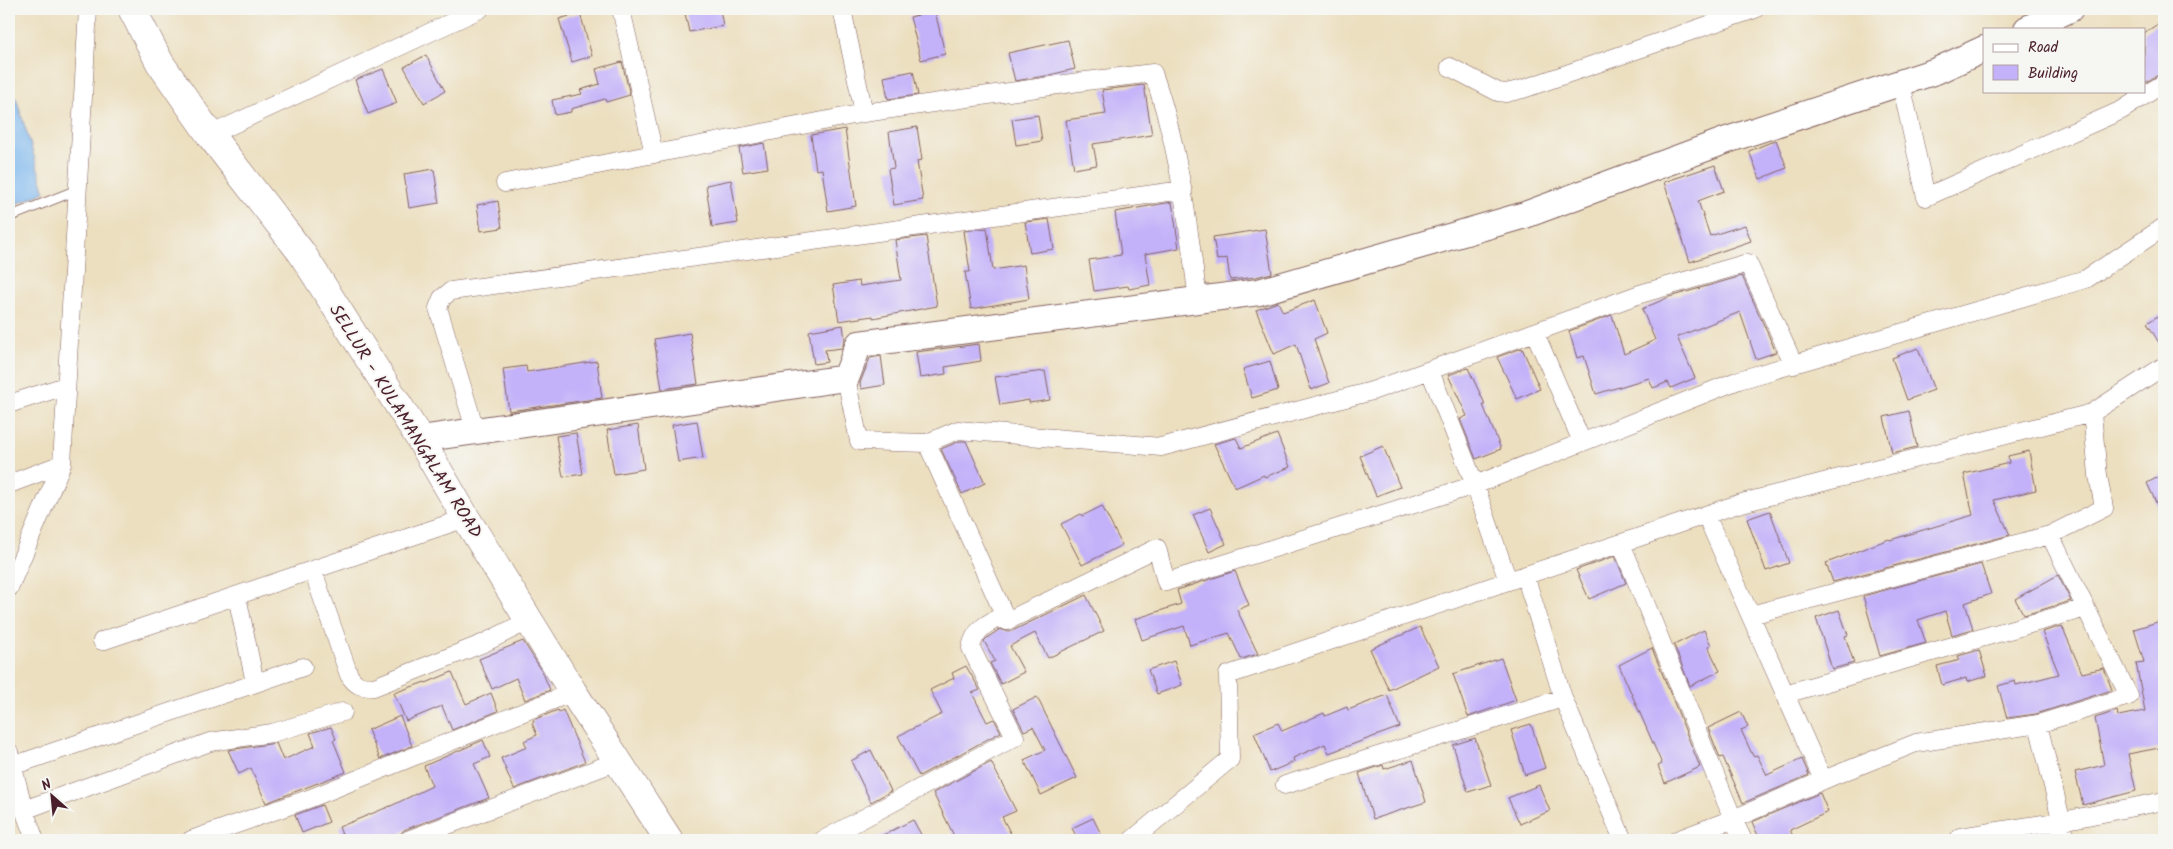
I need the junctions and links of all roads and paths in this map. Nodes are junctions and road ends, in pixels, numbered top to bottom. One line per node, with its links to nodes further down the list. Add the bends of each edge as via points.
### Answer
1 (88, 9): 17 (street)
2 (132, 9): 14 (main road, SELLUR - KULAMANGALAM ROAD, via 160,63)
3 (480, 9): 14 (street)
4 (622, 9): 15 (street)
5 (842, 9): 13 (street)
6 (1755, 9): 10 (street, via 1506,93)
7 (2070, 9): 8 (street)
8 (2029, 28)
9 (1983, 49): 12 (street)
10 (1450, 67)
11 (2164, 82): 12 (street, via 2122,110 1926,197)
12 (1901, 83): 21 (street, via 1730,139 1525,215 1259,292)
13 (864, 113): 15 (street); 18 (street, via 1153,73 1162,97)
14 (210, 135): 31 (main road, SELLUR - KULAMANGALAM ROAD, via 301,252)
15 (654, 154): 16 (street)
16 (505, 183)
17 (77, 190): 19 (lane); 27 (street)
18 (1183, 190): 21 (street); 30 (street, via 451,291 442,298 438,308)
19 (9, 218)
20 (2164, 227): 23 (street, via 2086,279)
21 (1198, 300): 26 (street, via 859,344)
22 (1535, 333): 23 (street, via 1640,294 1748,263); 25 (street); 32 (street)
23 (1794, 365): 32 (street, via 1739,380)
24 (2164, 367): 29 (street)
25 (1430, 371): 33 (street, via 1372,391 1161,447 958,430); 36 (street)
26 (846, 378): 30 (street); 33 (street, via 859,442)
27 (65, 386): 28 (street); 34 (street)
28 (9, 404)
29 (2092, 413): 37 (street); 39 (street, via 2104,508)
30 (475, 429): 31 (street)
31 (420, 439): 38 (main road, SELLUR - KULAMANGALAM ROAD)
32 (1582, 442): 36 (street)
33 (927, 443): 48 (street)
34 (62, 464): 35 (street); 41 (street)
35 (9, 484)
36 (1475, 485): 44 (street); 48 (street, via 1166,582 1157,548 1008,621)
37 (1706, 515): 40 (street); 49 (street)
38 (466, 518): 42 (street); 50 (main road, SELLUR - KULAMANGALAM ROAD)
39 (2050, 535): 47 (street); 49 (street)
40 (1621, 543): 43 (street); 65 (street)
41 (13, 567): 45 (street)
42 (313, 571): 46 (street); 50 (street, via 349,674 362,687 374,687 484,643)
43 (1525, 575): 44 (street); 56 (street)
44 (1508, 581): 73 (street, via 1228,675 1230,759)
45 (9, 588)
46 (237, 596): 51 (street); 53 (street)
47 (2086, 608): 55 (street); 58 (street, via 2129,696)
48 (1005, 614): 72 (street, via 986,624 972,638 971,648 1015,737)
49 (1750, 616): 55 (street)
50 (530, 620): 54 (main road, SELLUR - KULAMANGALAM ROAD)
51 (102, 641)
52 (304, 667): 53 (street)
53 (255, 683): 59 (street)
54 (573, 692): 60 (main road, SELLUR - KULAMANGALAM ROAD); 69 (street, via 311,798)
55 (1785, 694): 61 (street)
56 (1563, 698): 62 (street); 74 (street)
57 (343, 712): 64 (street, via 272,733 210,742)
58 (2038, 724): 61 (street, via 1916,743); 66 (street)
59 (11, 759): 64 (street)
60 (618, 762): 70 (street); 71 (main road, SELLUR - KULAMANGALAM ROAD)
61 (1824, 780): 65 (street)
62 (1285, 785)
63 (2164, 801): 66 (street)
64 (24, 810): 68 (street)
65 (1733, 819): 75 (street); 76 (street)
66 (2062, 821): 67 (street); 77 (street)
67 (1960, 837)
68 (35, 840)
69 (192, 840)
70 (408, 840)
71 (669, 840)
72 (823, 840)
73 (1132, 840)
74 (1623, 840)
75 (1677, 840)
76 (1743, 840)
77 (2066, 840)

